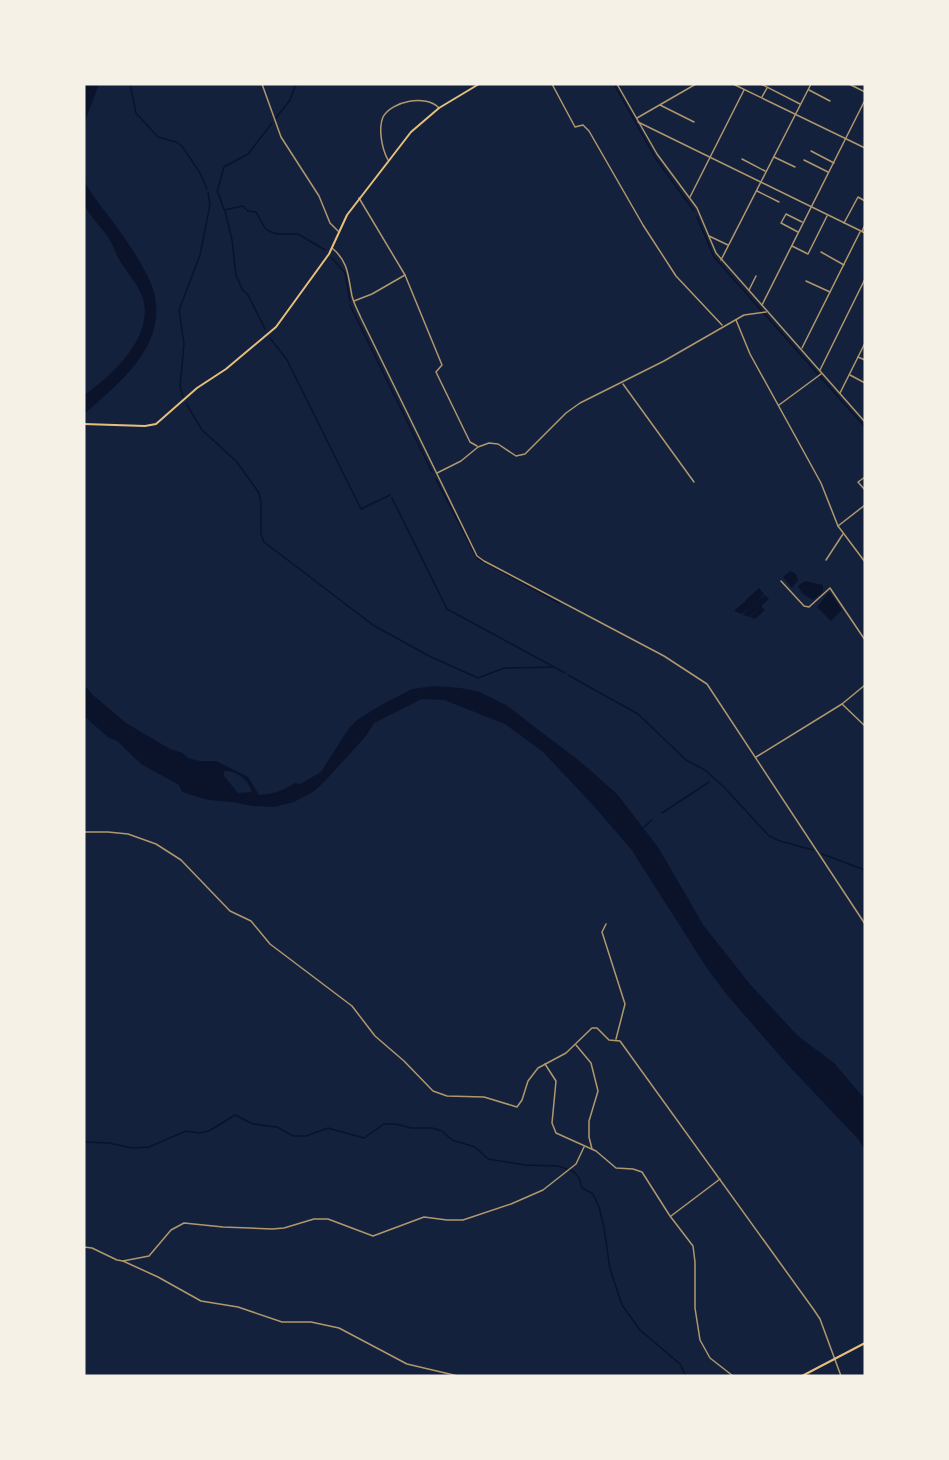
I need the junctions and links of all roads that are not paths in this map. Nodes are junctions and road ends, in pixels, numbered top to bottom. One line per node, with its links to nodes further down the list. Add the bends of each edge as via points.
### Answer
1 (262, 84): 48 (street, via 281,137)
2 (479, 84): 21 (main road)
3 (552, 84): 69 (street, via 575,127 583,125 589,131 675,276)
4 (617, 84): 23 (street)
5 (696, 84): 20 (street)
6 (733, 84): 10 (street)
7 (761, 84): 12 (street)
8 (805, 84): 11 (street)
9 (849, 84): 15 (street)
10 (740, 85): 13 (street)
11 (810, 85): 14 (street)
12 (767, 87): 16 (street); 19 (street)
13 (744, 90): 16 (street); 28 (street)
14 (808, 90): 18 (street); 19 (street)
15 (865, 92)
16 (762, 98): 22 (street)
17 (865, 100): 25 (street)
18 (830, 101)
19 (801, 104): 22 (street)
20 (660, 105): 23 (street); 24 (street)
21 (439, 108): 32 (main road, via 411,132); 32 (street, via 431,102 413,101 386,114 382,139)
22 (796, 114): 25 (street); 29 (street)
23 (637, 120): 28 (street); 40 (street)
24 (694, 122)
25 (846, 138): 26 (street); 33 (street)
26 (865, 148)
27 (810, 151): 33 (street)
28 (711, 157): 37 (street); 40 (street)
29 (774, 157): 34 (street); 35 (street)
30 (742, 159): 35 (street)
31 (804, 160): 36 (street)
32 (388, 161): 39 (main road)
33 (834, 163): 36 (street)
34 (795, 167)
35 (766, 171): 37 (street)
36 (829, 173): 43 (street)
37 (761, 181): 38 (street); 43 (street)
38 (756, 190): 42 (street); 53 (street)
39 (359, 198): 48 (main road); 59 (street)
40 (690, 198): 52 (street)
41 (865, 201): 46 (street, via 858,197)
42 (779, 202)
43 (811, 207): 44 (street); 45 (street)
44 (828, 215): 46 (street); 54 (street, via 808,254)
45 (803, 223): 50 (street); 50 (street, via 786,214 781,223)
46 (844, 223): 49 (street)
47 (865, 225): 49 (street)
48 (338, 231): 55 (main road)
49 (861, 231): 51 (street); 58 (street)
50 (798, 232): 54 (street)
51 (865, 233)
52 (708, 236): 53 (street); 57 (street)
53 (728, 245): 57 (street)
54 (791, 246): 66 (street)
55 (332, 247): 65 (street, via 348,269); 82 (main road, via 276,327 163,419 150,426)
56 (821, 252): 58 (street)
57 (721, 260): 63 (street)
58 (844, 265): 64 (street)
59 (405, 275): 65 (street); 83 (street, via 442,364 436,372 470,442)
60 (756, 276): 63 (street)
61 (865, 279): 74 (street)
62 (806, 281): 64 (street)
63 (748, 290): 66 (street)
64 (830, 292): 71 (street)
65 (354, 302): 84 (street)
66 (762, 305): 67 (street)
67 (765, 312): 68 (street); 71 (street)
68 (736, 320): 69 (street); 80 (street)
69 (723, 326): 77 (street)
70 (865, 343): 72 (street)
71 (801, 350): 74 (street)
72 (858, 357): 73 (street); 76 (street)
73 (865, 360)
74 (819, 371): 75 (street)
75 (820, 375): 79 (street); 80 (street)
76 (849, 375): 78 (street); 79 (street)
77 (622, 383): 83 (street, via 575,406 530,451 520,456 498,444); 86 (street)
78 (865, 383)
79 (840, 393): 81 (street)
80 (778, 405): 89 (street, via 821,483)
81 (865, 422)
82 (85, 424)
83 (478, 447): 84 (street)
84 (436, 473): 98 (street, via 477,556 664,656 707,684)
85 (865, 477): 87 (street, via 858,482)
86 (694, 482)
87 (865, 490)
88 (865, 505): 89 (street)
89 (838, 526): 90 (street)
90 (843, 534): 91 (street); 92 (street)
91 (826, 560)
92 (865, 562)
93 (781, 581): 94 (street, via 809,607 830,588)
94 (865, 640)
95 (865, 685): 96 (street)
96 (842, 704): 97 (street); 98 (street)
97 (865, 726)
98 (756, 757): 101 (street)
99 (84, 832): 104 (street, via 144,839 181,860 230,911 251,921 270,944 352,1006 375,1036 438,1094 484,1097 517,1107 532,1075)
100 (606, 924): 102 (street, via 602,932 625,1004)
101 (865, 924)
102 (616, 1040): 103 (street, via 592,1028); 107 (street, via 622,1042)
103 (576, 1045): 104 (street); 106 (street, via 591,1063 598,1091 589,1121)
104 (544, 1064): 105 (street, via 556,1081 552,1117 555,1133)
105 (584, 1147): 106 (street); 110 (street, via 576,1164 543,1190 463,1220 424,1217 373,1236 328,1219 272,1229 184,1223 171,1230 149,1256)
106 (592, 1149): 108 (street, via 616,1168 642,1173)
107 (720, 1179): 108 (street); 112 (street, via 814,1310)
108 (670, 1216): 114 (street, via 695,1253 695,1308 700,1340 710,1358)
109 (84, 1248): 110 (street)
110 (123, 1261): 113 (street, via 201,1301 238,1307 282,1322 311,1322 339,1328 407,1364)
111 (865, 1343): 112 (main road)
112 (833, 1359): 115 (main road); 116 (street)
113 (458, 1376)
114 (733, 1376)
115 (802, 1376)
116 (841, 1376)

